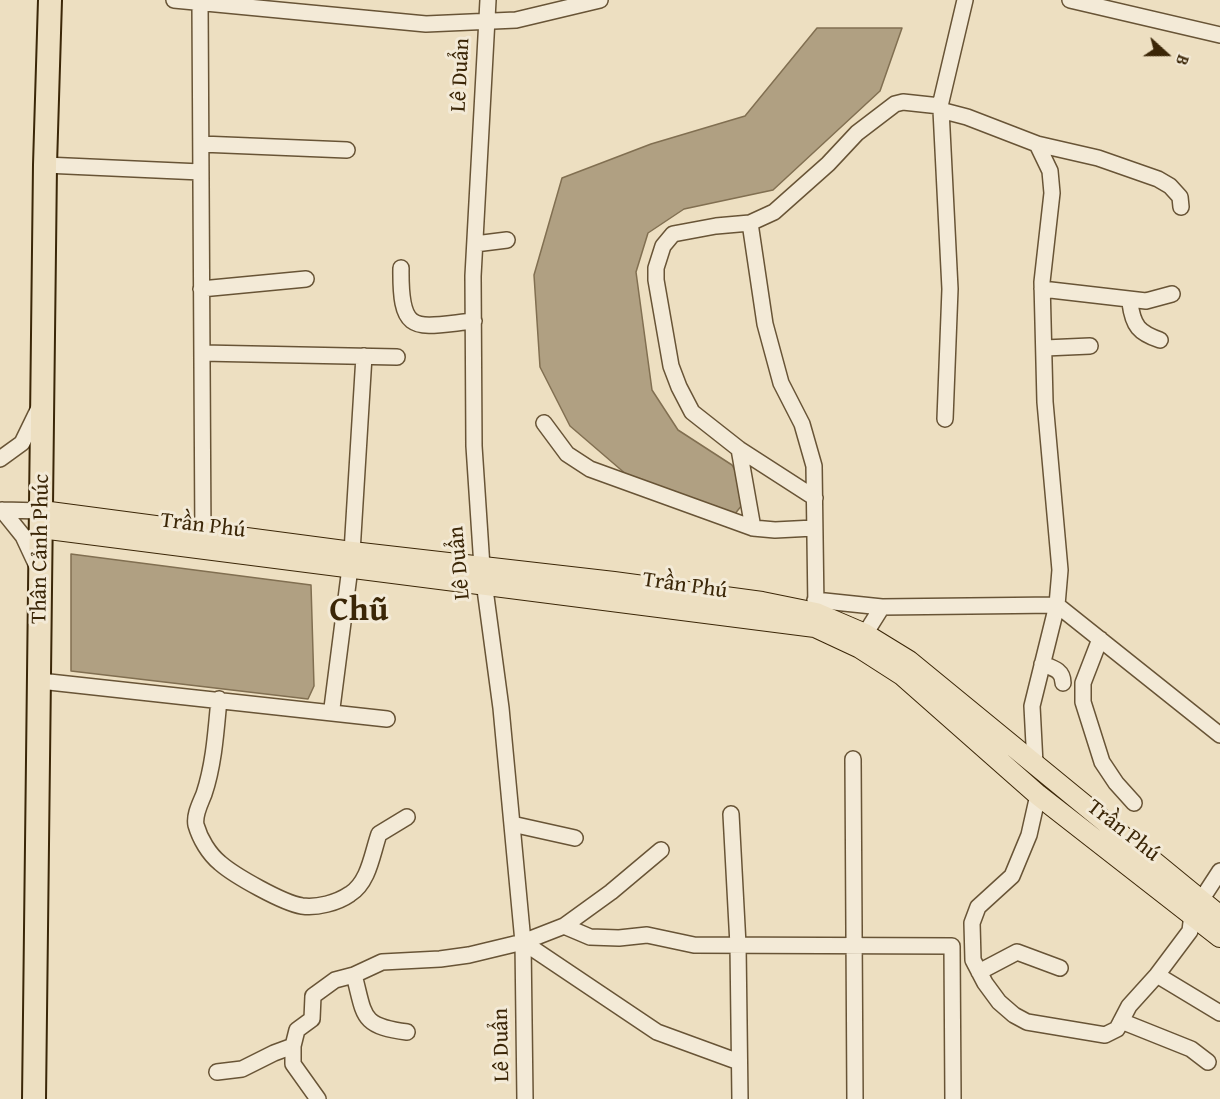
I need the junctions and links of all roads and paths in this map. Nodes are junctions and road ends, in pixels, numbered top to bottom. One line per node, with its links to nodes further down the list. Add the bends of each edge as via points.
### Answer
1 (50, 0): 14 (highway, Thân Cảnh Phúc)
2 (174, 0): 7 (street)
3 (488, 0): 8 (street, Lê Duẩn)
4 (600, 0): 8 (street, via 516,20)
5 (965, 0): 10 (street)
6 (1070, 0): 9 (street)
7 (200, 3): 8 (street, via 426,24); 11 (street)
8 (486, 22): 19 (street, Lê Duẩn)
9 (1220, 35)
10 (941, 108): 12 (street); 17 (street, via 903,102 889,107 789,200); 34 (street, via 950,289)
11 (201, 144): 13 (street); 15 (street)
12 (1037, 144): 16 (street, via 1098,158 1158,179 1180,197); 22 (street, via 1050,171 1052,193)
13 (347, 150)
14 (45, 165): 15 (street); 33 (highway, Thân Cảnh Phúc)
15 (201, 172): 23 (street)
16 (1181, 207)
17 (750, 223): 36 (street, via 673,234 663,246 656,268 667,346 679,387 692,412); 38 (street, via 765,324 781,382 808,440)
18 (507, 240): 19 (street)
19 (475, 244): 26 (street, Lê Duẩn)
20 (400, 268): 26 (street, via 401,303 415,324)
21 (306, 279): 23 (street)
22 (1042, 289): 25 (street); 29 (street)
23 (201, 290): 30 (street)
24 (1172, 294): 25 (street)
25 (1130, 303): 27 (street, via 1136,326)
26 (474, 321): 46 (street, Lê Duẩn, via 474,446)
27 (1160, 340)
28 (1090, 346): 29 (street)
29 (1045, 348): 47 (street, via 1045,412 1060,570)
30 (202, 353): 31 (street); 43 (street)
31 (364, 356): 32 (street); 44 (street)
32 (397, 357)
33 (43, 399): 37 (street, via 22,443); 40 (highway, Thân Cảnh Phúc)
34 (945, 419)
35 (544, 423): 41 (street, via 560,447 581,465)
36 (739, 449): 38 (street); 41 (street)
37 (0, 459)
38 (815, 498): 42 (street)
39 (1, 510): 40 (street); 45 (street, via 23,536)
40 (42, 520): 43 (main road, Trần Phú); 45 (highway, Thân Cảnh Phúc)
41 (753, 528): 42 (street)
42 (814, 528): 49 (street)
43 (203, 542): 44 (main road, Trần Phú)
44 (351, 560): 46 (main road, Trần Phú); 56 (street)
45 (41, 574): 53 (highway, Thân Cảnh Phúc)
46 (483, 576): 49 (main road, Trần Phú, via 762,602); 65 (street, Lê Duẩn)
47 (1057, 605): 48 (street, Trần Phú); 50 (street); 52 (street)
48 (882, 607): 49 (street, Trần Phú); 51 (street)
49 (815, 613): 51 (main road, Trần Phú)
50 (1100, 639): 58 (street); 62 (street, via 1083,683 1083,702 1102,762)
51 (862, 641): 60 (main road, Trần Phú, via 909,661); 61 (main road, Trần Phú)
52 (1042, 664): 54 (street, via 1057,669); 60 (street, via 1032,706)
53 (40, 681): 55 (street); 87 (highway, Thân Cảnh Phúc)
54 (1064, 683)
55 (219, 699): 57 (street); 64 (street, via 209,778 195,818 208,850 237,874 292,904 333,903 351,894 366,877 379,834)
56 (332, 708)
57 (387, 719)
58 (1220, 735)
59 (853, 759): 75 (street)
60 (1035, 764): 69 (main road, Trần Phú)
61 (1038, 795): 69 (main road, Trần Phú); 77 (street, via 1029,835 1012,876 978,907 974,916 971,943 973,960)
62 (1134, 803)
63 (731, 814): 74 (street)
64 (407, 817)
65 (512, 824): 66 (street); 73 (street, Lê Duẩn)
66 (575, 838)
67 (661, 850): 71 (street)
68 (1220, 871): 69 (street)
69 (1196, 908): 70 (main road, Trần Phú); 72 (main road, Trần Phú); 79 (street, via 1190,931)
70 (1220, 916)
71 (564, 926): 73 (street); 74 (street, via 590,937 647,935 694,945)
72 (1220, 937)
73 (524, 942): 78 (street, via 469,955 382,962); 84 (street, via 657,1032); 89 (street, Lê Duẩn)
74 (738, 945): 75 (street); 84 (street)
75 (854, 946): 91 (street); 92 (street, via 952,946)
76 (1060, 968): 77 (street, via 1017,952)
77 (980, 972): 81 (street, via 999,1002 1027,1022 1105,1035 1117,1029)
78 (354, 975): 82 (street, via 368,1019 383,1029); 83 (street, via 334,980 313,996 312,1019 297,1030)
79 (1157, 975): 80 (street); 81 (street)
80 (1220, 1013)
81 (1121, 1021): 85 (street, via 1191,1049)
82 (407, 1032)
83 (293, 1046): 86 (street, via 242,1069); 88 (street, via 293,1064)
84 (740, 1062): 90 (street)
85 (1208, 1062)
86 (217, 1072)
87 (34, 1099)
88 (318, 1099)
89 (525, 1099)
90 (740, 1099)
91 (855, 1099)
92 (953, 1099)

